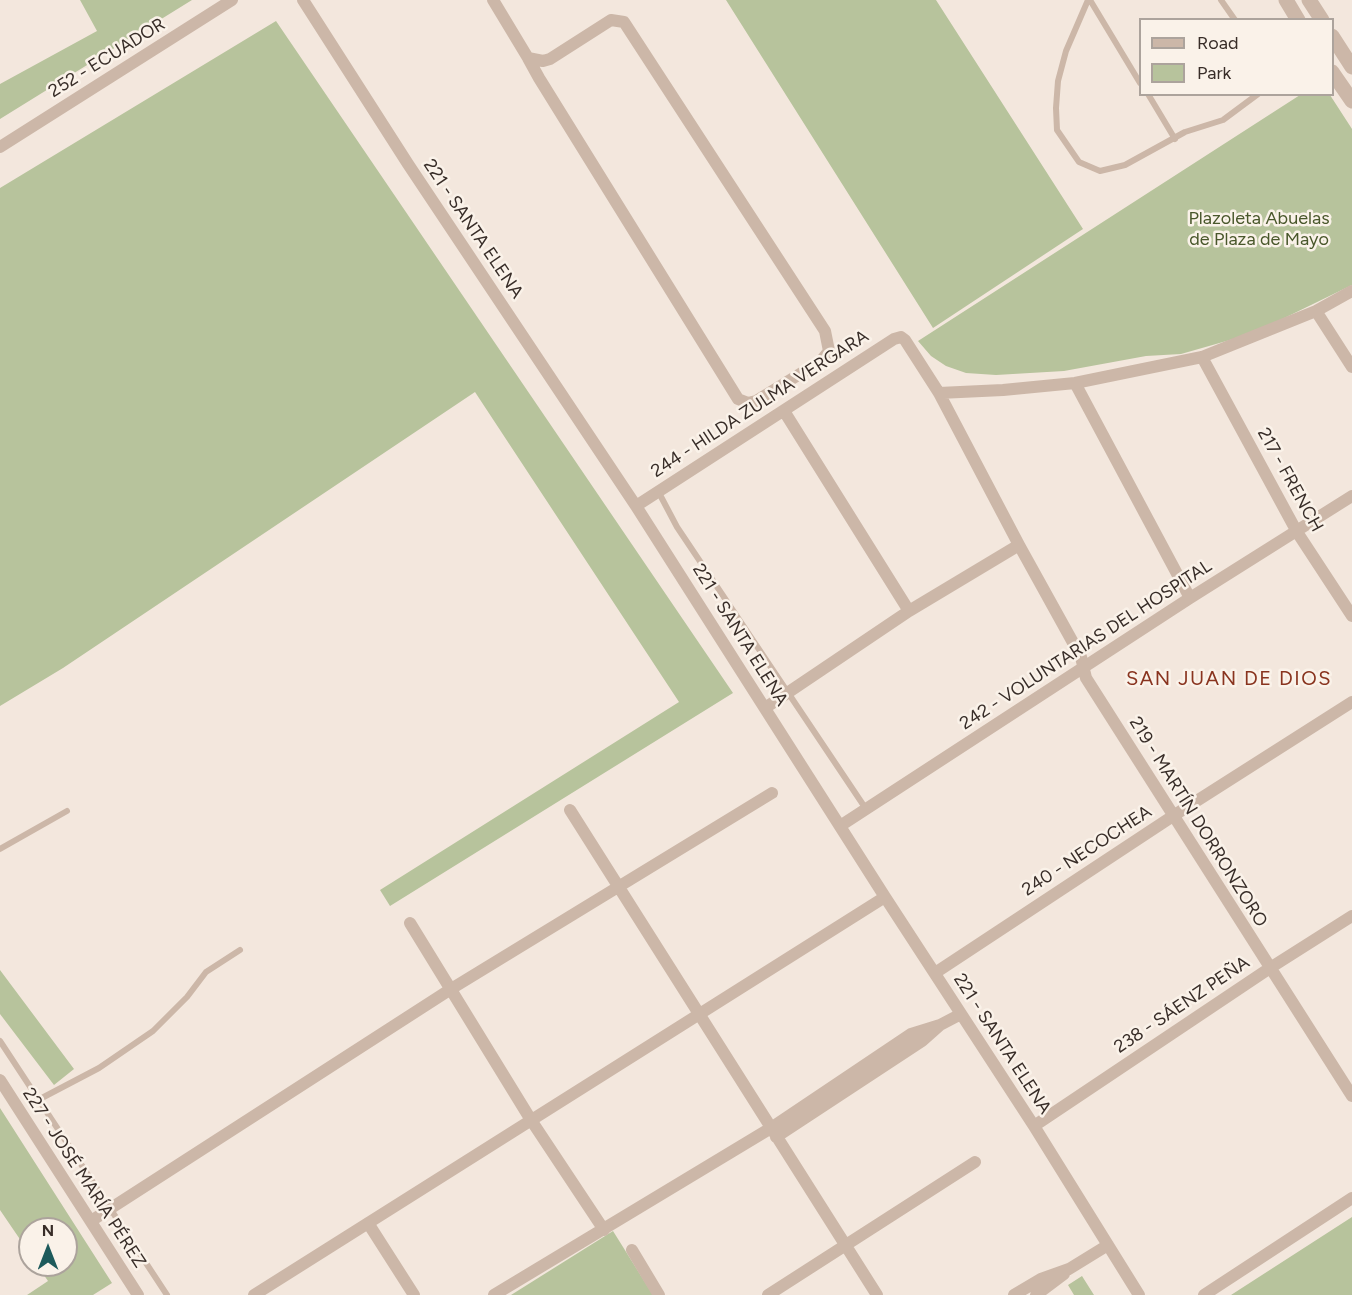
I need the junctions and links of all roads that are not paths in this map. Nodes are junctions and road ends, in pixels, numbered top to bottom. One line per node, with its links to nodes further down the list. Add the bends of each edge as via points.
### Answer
1 (232, 0): 20 (street, 252 - ECUADOR)
2 (303, 0): 31 (street, 221 - SANTA ELENA)
3 (494, 0): 12 (street)
4 (1089, 0): 15 (lane); 19 (lane, via 1066,51 1058,81 1057,130 1079,162 1100,171 1125,165)
5 (1221, 0): 8 (lane)
6 (1286, 0): 9 (street)
7 (1309, 0): 10 (street)
8 (1234, 18)
9 (1297, 18)
10 (1321, 18)
11 (1334, 39): 13 (street)
12 (528, 58): 12 (street, via 738,399 756,401 820,361 829,351 825,331 624,22 611,20 550,59)
13 (1352, 67)
14 (1334, 75): 18 (street)
15 (1139, 81)
16 (1149, 96): 19 (lane)
17 (1255, 96): 19 (lane, via 1223,120)
18 (1352, 101)
19 (1175, 139)
20 (0, 147)
21 (1352, 291): 22 (street)
22 (1316, 311): 24 (street); 25 (street)
23 (905, 340): 27 (street, 219 - MARTÍN DORRONZORO); 28 (street, 244 - HILDA ZULMA VERGARA, via 894,339)
24 (1202, 357): 26 (street); 32 (street, 217 - FRENCH)
25 (1352, 367)
26 (1075, 383): 27 (street); 34 (street)
27 (939, 393): 33 (street, 219 - MARTÍN DORRONZORO)
28 (784, 411): 29 (street, 244 - HILDA ZULMA VERGARA); 35 (street)
29 (658, 491): 31 (street, 244 - HILDA ZULMA VERGARA); 38 (lane, 221 - SANTA ELENA, via 677,527)
30 (1352, 496): 32 (street, 242 - VOLUNTARIAS DEL HOSPITAL)
31 (636, 506): 40 (street, 221 - SANTA ELENA)
32 (1297, 532): 34 (street, 242 - VOLUNTARIAS DEL HOSPITAL); 36 (street, 217 - FRENCH)
33 (1018, 545): 35 (street); 37 (street, 219 - MARTÍN DORRONZORO)
34 (1190, 598): 37 (street, 242 - VOLUNTARIAS DEL HOSPITAL)
35 (909, 611): 38 (street)
36 (1352, 616)
37 (1084, 668): 42 (street, 242 - VOLUNTARIAS DEL HOSPITAL); 45 (street, 219 - MARTÍN DORRONZORO, via 1086,678)
38 (788, 693): 40 (street); 42 (lane, 221 - SANTA ELENA)
39 (1352, 702): 45 (street, 240 - NECOCHEA)
40 (765, 708): 46 (street, 221 - SANTA ELENA)
41 (772, 793): 48 (street)
42 (866, 809): 46 (street, 242 - VOLUNTARIAS DEL HOSPITAL)
43 (570, 810): 48 (street)
44 (67, 811): 47 (lane)
45 (1173, 816): 53 (street, 219 - MARTÍN DORRONZORO); 54 (street, 240 - NECOCHEA)
46 (840, 826): 49 (street, 221 - SANTA ELENA)
47 (0, 849)
48 (618, 887): 55 (street); 56 (street)
49 (885, 897): 54 (street, 221 - SANTA ELENA); 56 (street)
50 (1352, 916): 53 (street, 238 - SÁENZ PEÑA)
51 (410, 923): 55 (street)
52 (240, 950): 61 (lane, via 206,972 187,998 153,1031 99,1068)
53 (1270, 968): 60 (street, 219 - MARTÍN DORRONZORO); 63 (street, 238 - SÁENZ PEÑA)
54 (935, 973): 57 (street, 221 - SANTA ELENA)
55 (451, 989): 62 (street); 67 (street)
56 (698, 1014): 62 (street); 64 (street)
57 (961, 1014): 63 (street, 221 - SANTA ELENA); 64 (street, via 911,1035)
58 (0, 1041): 61 (lane)
59 (0, 1080): 68 (street, 227 - JOSÉ MARÍA PÉREZ)
60 (1352, 1096)
61 (38, 1100): 67 (lane)
62 (531, 1120): 69 (street); 70 (street)
63 (1034, 1126): 72 (street, 221 - SANTA ELENA)
64 (773, 1133): 70 (street); 71 (street)
65 (975, 1162): 71 (street)
66 (1352, 1198): 86 (street)
67 (110, 1209): 68 (street); 76 (lane)
68 (91, 1221): 75 (street, 227 - JOSÉ MARÍA PÉREZ)
69 (368, 1223): 77 (street); 78 (street)
70 (604, 1230): 79 (street)
71 (846, 1245): 81 (street); 82 (street)
72 (1108, 1245): 74 (street); 85 (street, 221 - SANTA ELENA)
73 (632, 1250): 80 (street)
74 (1069, 1269): 83 (street); 84 (street)
75 (138, 1295)
76 (167, 1295)
77 (254, 1295)
78 (414, 1295)
79 (494, 1295)
80 (659, 1295)
81 (768, 1295)
82 (877, 1295)
83 (1014, 1295)
84 (1036, 1295)
85 (1139, 1295)
86 (1204, 1295)

